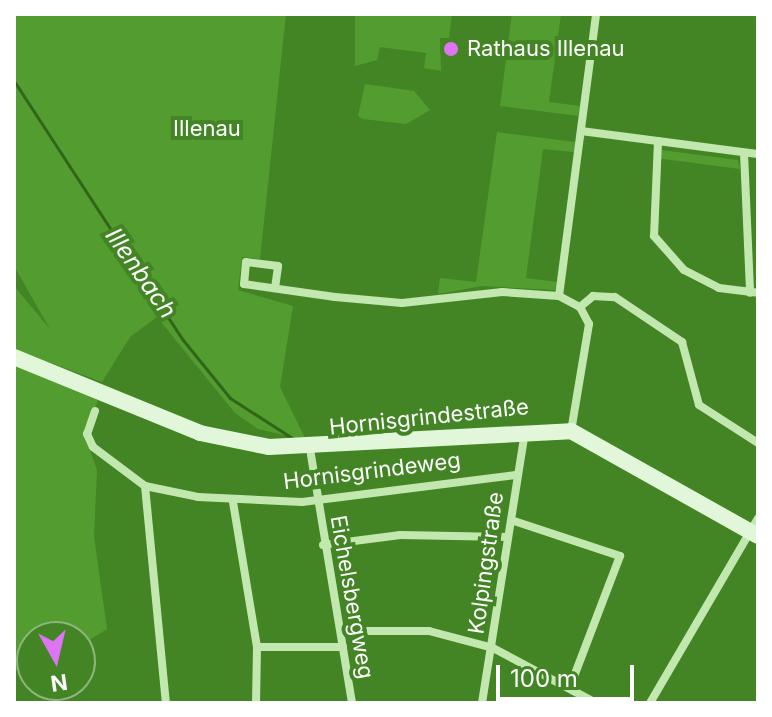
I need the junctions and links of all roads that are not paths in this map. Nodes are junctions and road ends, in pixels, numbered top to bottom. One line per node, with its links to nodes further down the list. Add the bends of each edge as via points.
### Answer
1 (596, 14): 2 (street)
2 (581, 131): 3 (street); 8 (street)
3 (658, 141): 4 (street); 7 (street, via 654,236 684,270)
4 (744, 153): 5 (street); 7 (street)
5 (758, 154)
6 (275, 288): 6 (street, via 244,284 246,262 278,266); 8 (street, via 402,303 502,292)
7 (754, 293)
8 (559, 296): 9 (street)
9 (580, 307): 13 (street, via 589,338); 14 (street, via 593,296 615,297 682,342 699,405)
10 (14, 357): 15 (main road, Hornisgrindestraße, via 45,364 200,433)
11 (95, 411): 17 (street, Hornisgrindeweg, via 87,434 93,447)
12 (526, 428): 13 (main road, Hornisgrindestraße); 15 (main road, Hornisgrindestraße); 16 (street, Kolpingstraße)
13 (571, 431): 21 (main road, Hornisgrindestraße)
14 (758, 443)
15 (310, 449): 18 (street, Eichelsbergweg)
16 (517, 475): 18 (street, Hornisgrindeweg); 20 (street, Kolpingstraße)
17 (145, 486): 19 (street, Hornisgrindeweg); 29 (street)
18 (316, 497): 19 (street, Hornisgrindeweg); 23 (street, Eichelsbergweg)
19 (233, 502): 25 (street)
20 (511, 520): 22 (street, Kolpingstraße); 28 (street, via 620,556)
21 (755, 528): 34 (street)
22 (508, 537): 23 (street, via 400,535); 27 (street, Kolpingstraße)
23 (323, 545): 24 (street, Eichelsbergweg)
24 (341, 631): 26 (street, Eichelsbergweg); 27 (street, via 429,631)
25 (257, 647): 26 (street); 30 (street)
26 (343, 647): 31 (street, Eichelsbergweg)
27 (493, 648): 28 (street); 32 (street, Kolpingstraße)
28 (570, 687): 33 (street)
29 (166, 703)
30 (256, 703)
31 (352, 703)
32 (482, 703)
33 (596, 703)
34 (650, 703)

